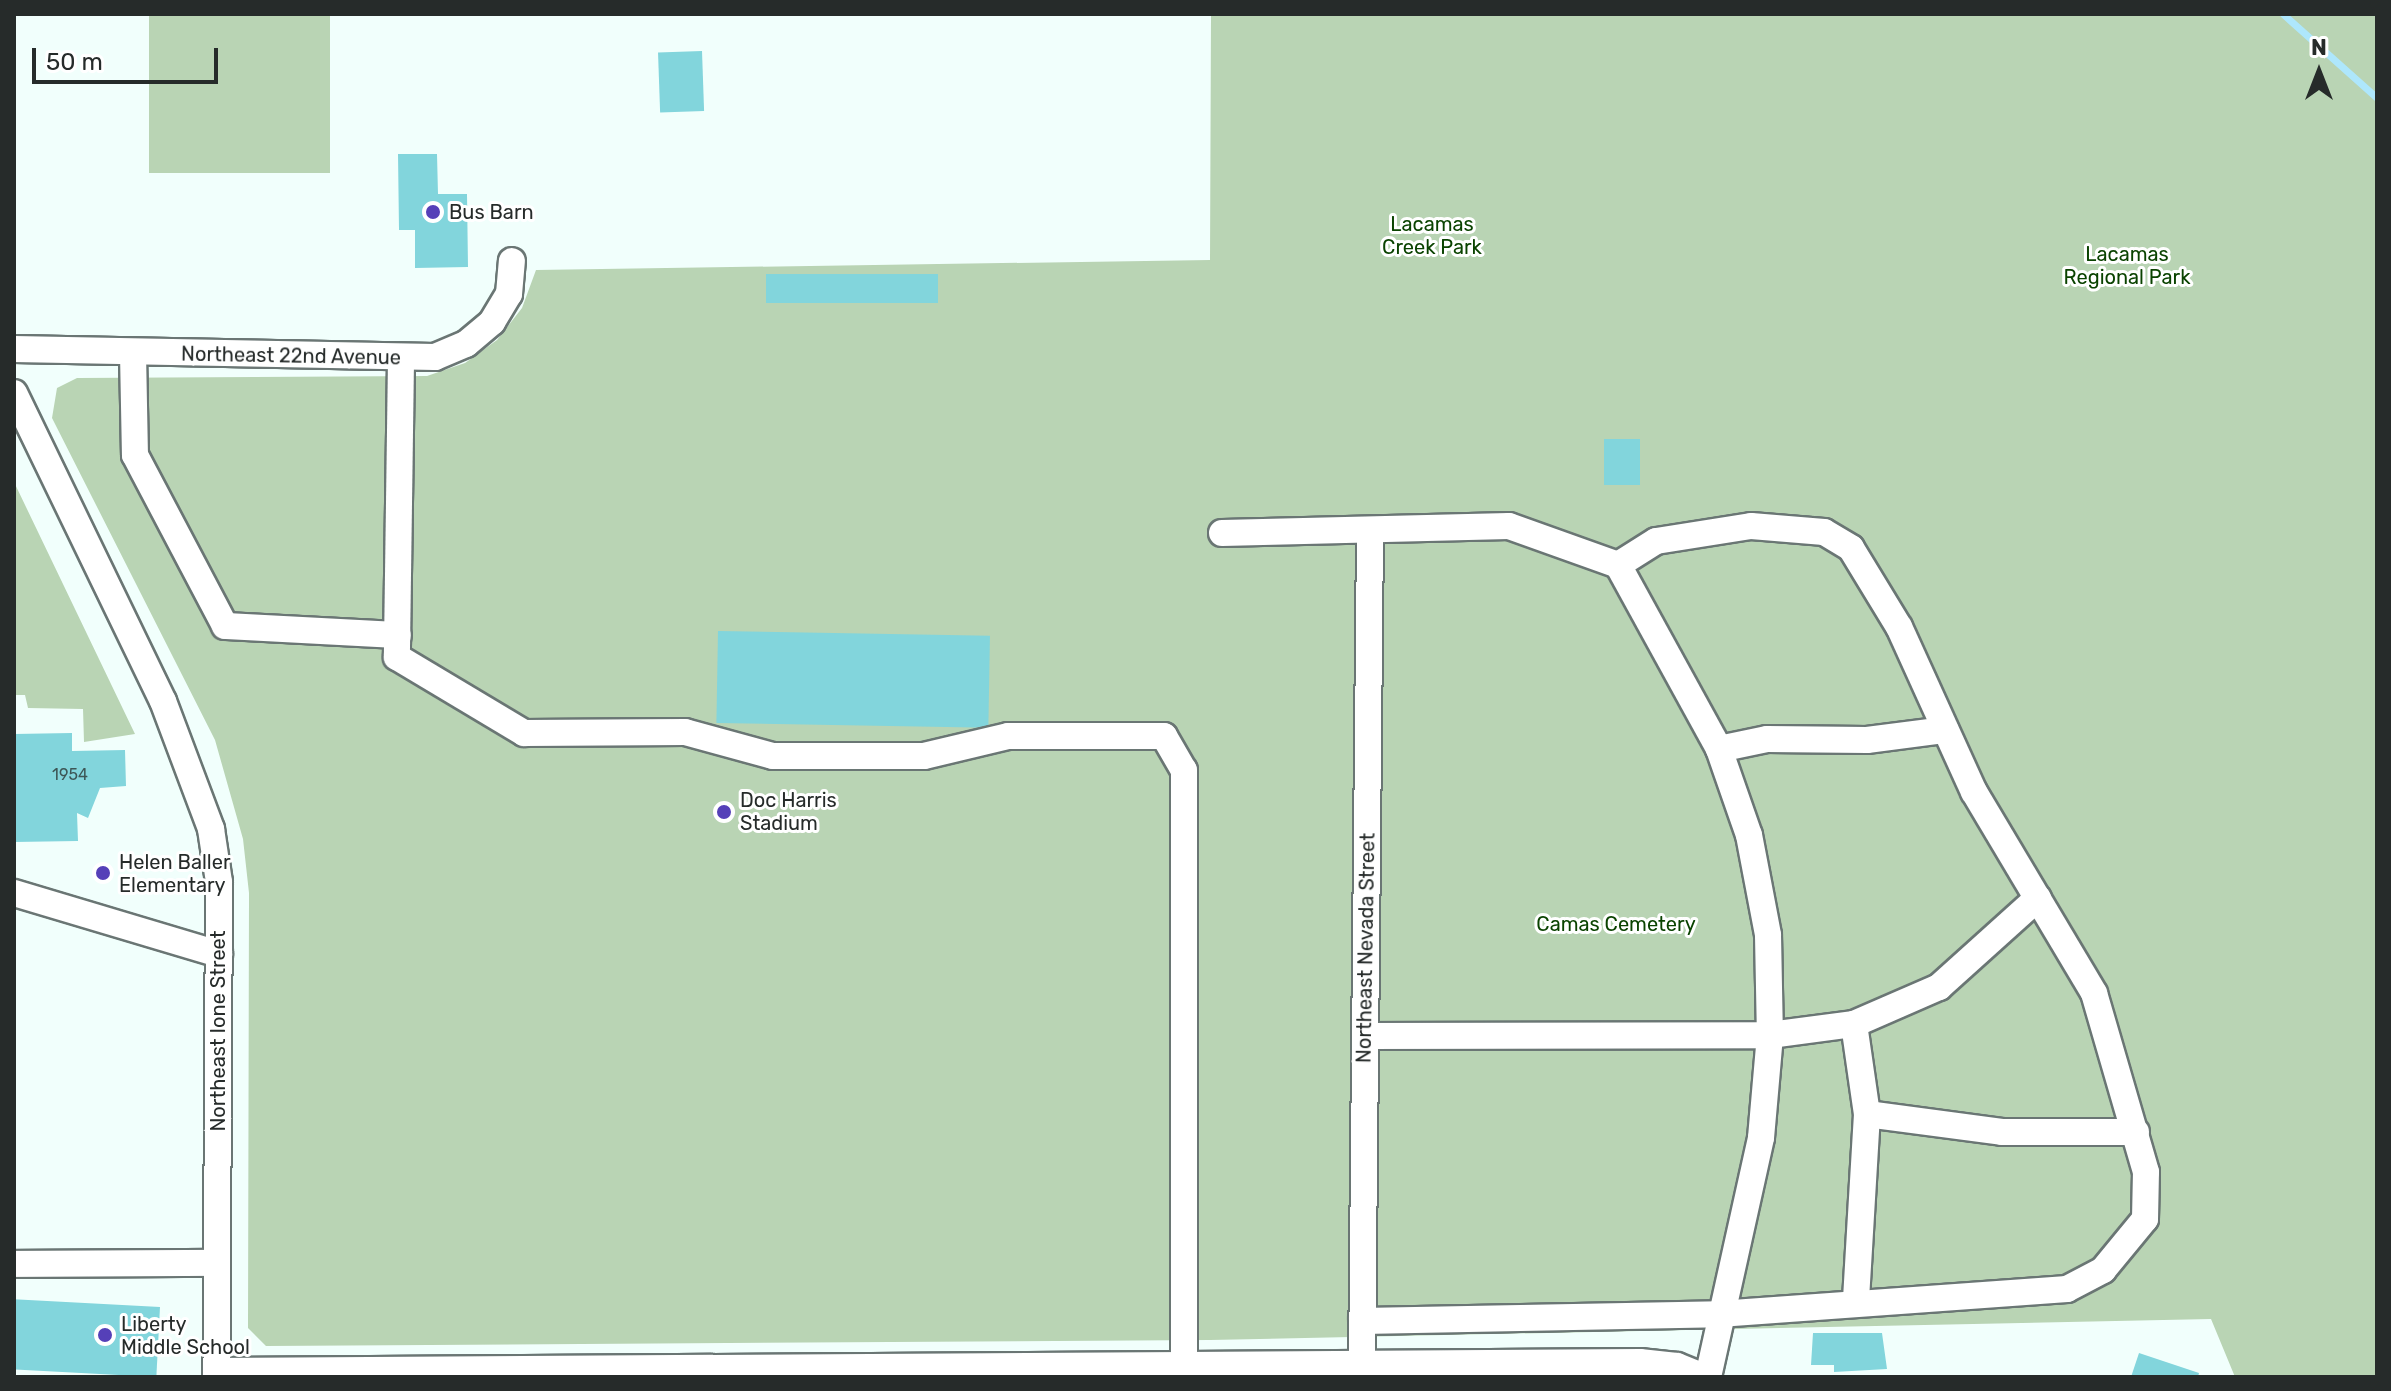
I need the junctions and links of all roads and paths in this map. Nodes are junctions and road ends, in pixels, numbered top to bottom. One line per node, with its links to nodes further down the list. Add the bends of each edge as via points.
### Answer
1 (512, 261): 4 (street, Northeast 22nd Avenue, via 509,294 492,322 456,349)
2 (14, 349): 3 (street, Northeast 22nd Avenue)
3 (133, 353): 4 (street, Northeast 22nd Avenue); 9 (street, via 135,455 225,626)
4 (401, 360): 9 (street)
5 (14, 393): 14 (street, Northeast Ione Street, via 196,776 219,882)
6 (1370, 530): 7 (street); 8 (street, via 1509,526); 17 (street, Northeast Nevada Street)
7 (1222, 533)
8 (1618, 565): 10 (street, via 1656,541 1751,526 1824,532 1851,548 1899,627); 11 (street)
9 (398, 646): 26 (street, via 524,733 685,732 773,756 924,756 1008,736 1164,736 1184,770)
10 (1945, 730): 11 (street, via 1867,740 1767,739); 13 (street, via 1974,792)
11 (1719, 749): 16 (street, via 1749,835 1768,935)
12 (14, 893): 14 (street)
13 (2038, 898): 15 (street, via 1939,987); 19 (street, via 2094,993)
14 (219, 954): 20 (street, Northeast Ione Street)
15 (1854, 1024): 16 (street); 18 (street)
16 (1770, 1035): 17 (street); 23 (street, via 1761,1138)
17 (1365, 1036): 24 (street, Northeast Nevada Street)
18 (1867, 1114): 19 (street, via 2002,1132); 22 (street)
19 (2136, 1132): 22 (street, via 2146,1172 2145,1219 2103,1270 2067,1289)
20 (217, 1263): 21 (street); 27 (street, Northeast Ione Street)
21 (14, 1264)
22 (1856, 1301): 23 (street)
23 (1719, 1314): 24 (street); 28 (street)
24 (1362, 1321): 25 (street, Northeast Nevada Street)
25 (1362, 1365): 26 (street); 28 (street, via 1640,1362 1677,1366)
26 (1184, 1367): 27 (street)
27 (216, 1374)
28 (1706, 1377)

